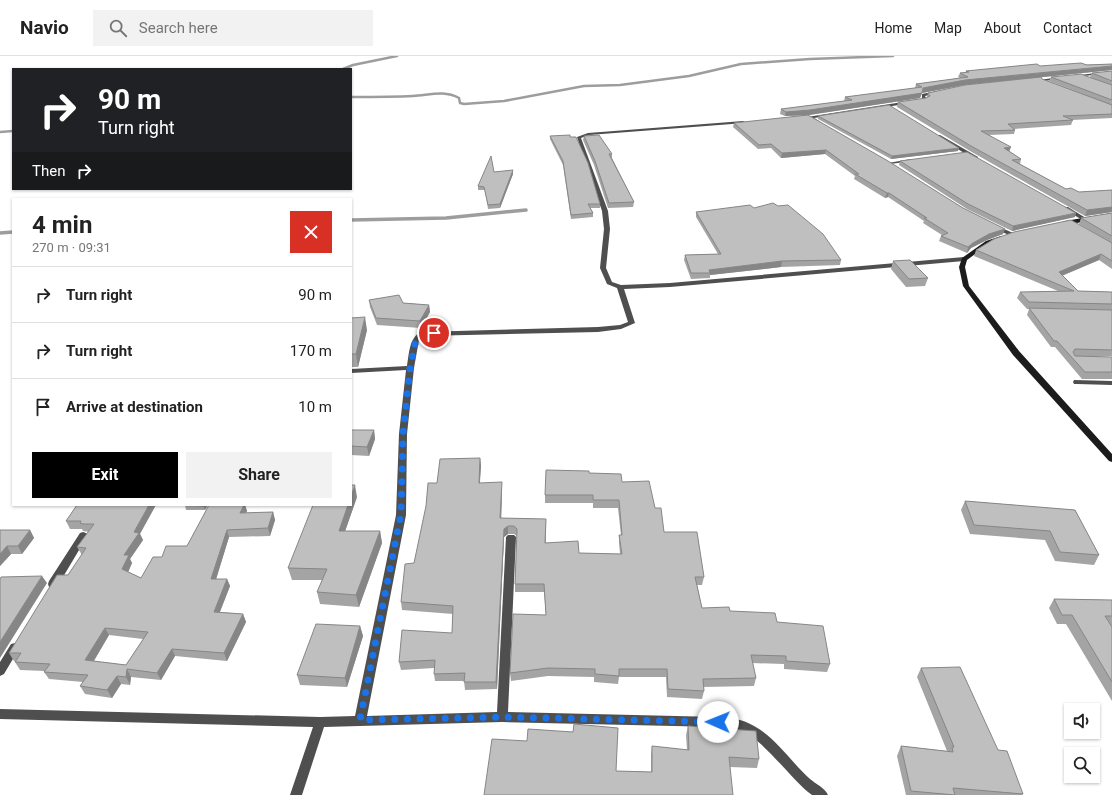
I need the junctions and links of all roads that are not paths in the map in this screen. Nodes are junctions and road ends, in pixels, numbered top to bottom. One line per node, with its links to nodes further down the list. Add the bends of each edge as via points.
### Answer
1 (1112, 72): 2 (street)
2 (1080, 76): 3 (street); 6 (street)
3 (1072, 77)
4 (1064, 78): 5 (street)
5 (1041, 80): 7 (street); 8 (street)
6 (1093, 81)
7 (1026, 82)
8 (1054, 85)
9 (941, 92): 10 (street, via 923,95 924,100)
10 (888, 104): 11 (street); 12 (street)
11 (894, 108)
12 (809, 116): 13 (street); 15 (street)
13 (802, 117)
14 (753, 122): 32 (street, via 588,134 580,137 605,211 607,229 603,268 609,283)
15 (823, 124)
16 (934, 132): 17 (street)
17 (967, 153): 18 (street); 21 (street)
18 (959, 154)
19 (883, 159): 22 (street)
20 (913, 160): 22 (street)
21 (980, 160)
22 (890, 163): 23 (street)
23 (896, 166)
24 (1060, 205): 26 (street)
25 (1112, 215): 26 (street)
26 (1086, 220): 28 (street)
27 (991, 225): 30 (street)
28 (1056, 225)
29 (1018, 233): 30 (street)
30 (1011, 234): 31 (street, via 988,242)
31 (964, 259): 32 (street, via 670,285); 37 (street, via 962,267 966,286 1016,352)
32 (620, 287): 33 (street, via 632,323 627,326 421,334 416,339)
33 (410, 368): 34 (street); 45 (street, via 403,434 401,514)
34 (352, 371)
35 (1077, 382): 36 (street)
36 (1112, 383)
37 (1112, 459)
38 (83, 535): 40 (street)
39 (511, 537): 44 (street)
40 (46, 596)
41 (21, 637): 42 (street)
42 (0, 671)
43 (0, 714): 46 (street)
44 (502, 717): 45 (street); 48 (street, via 733,724 750,730)
45 (360, 720): 46 (street)
46 (320, 722): 47 (street)
47 (296, 795)
48 (822, 795)

